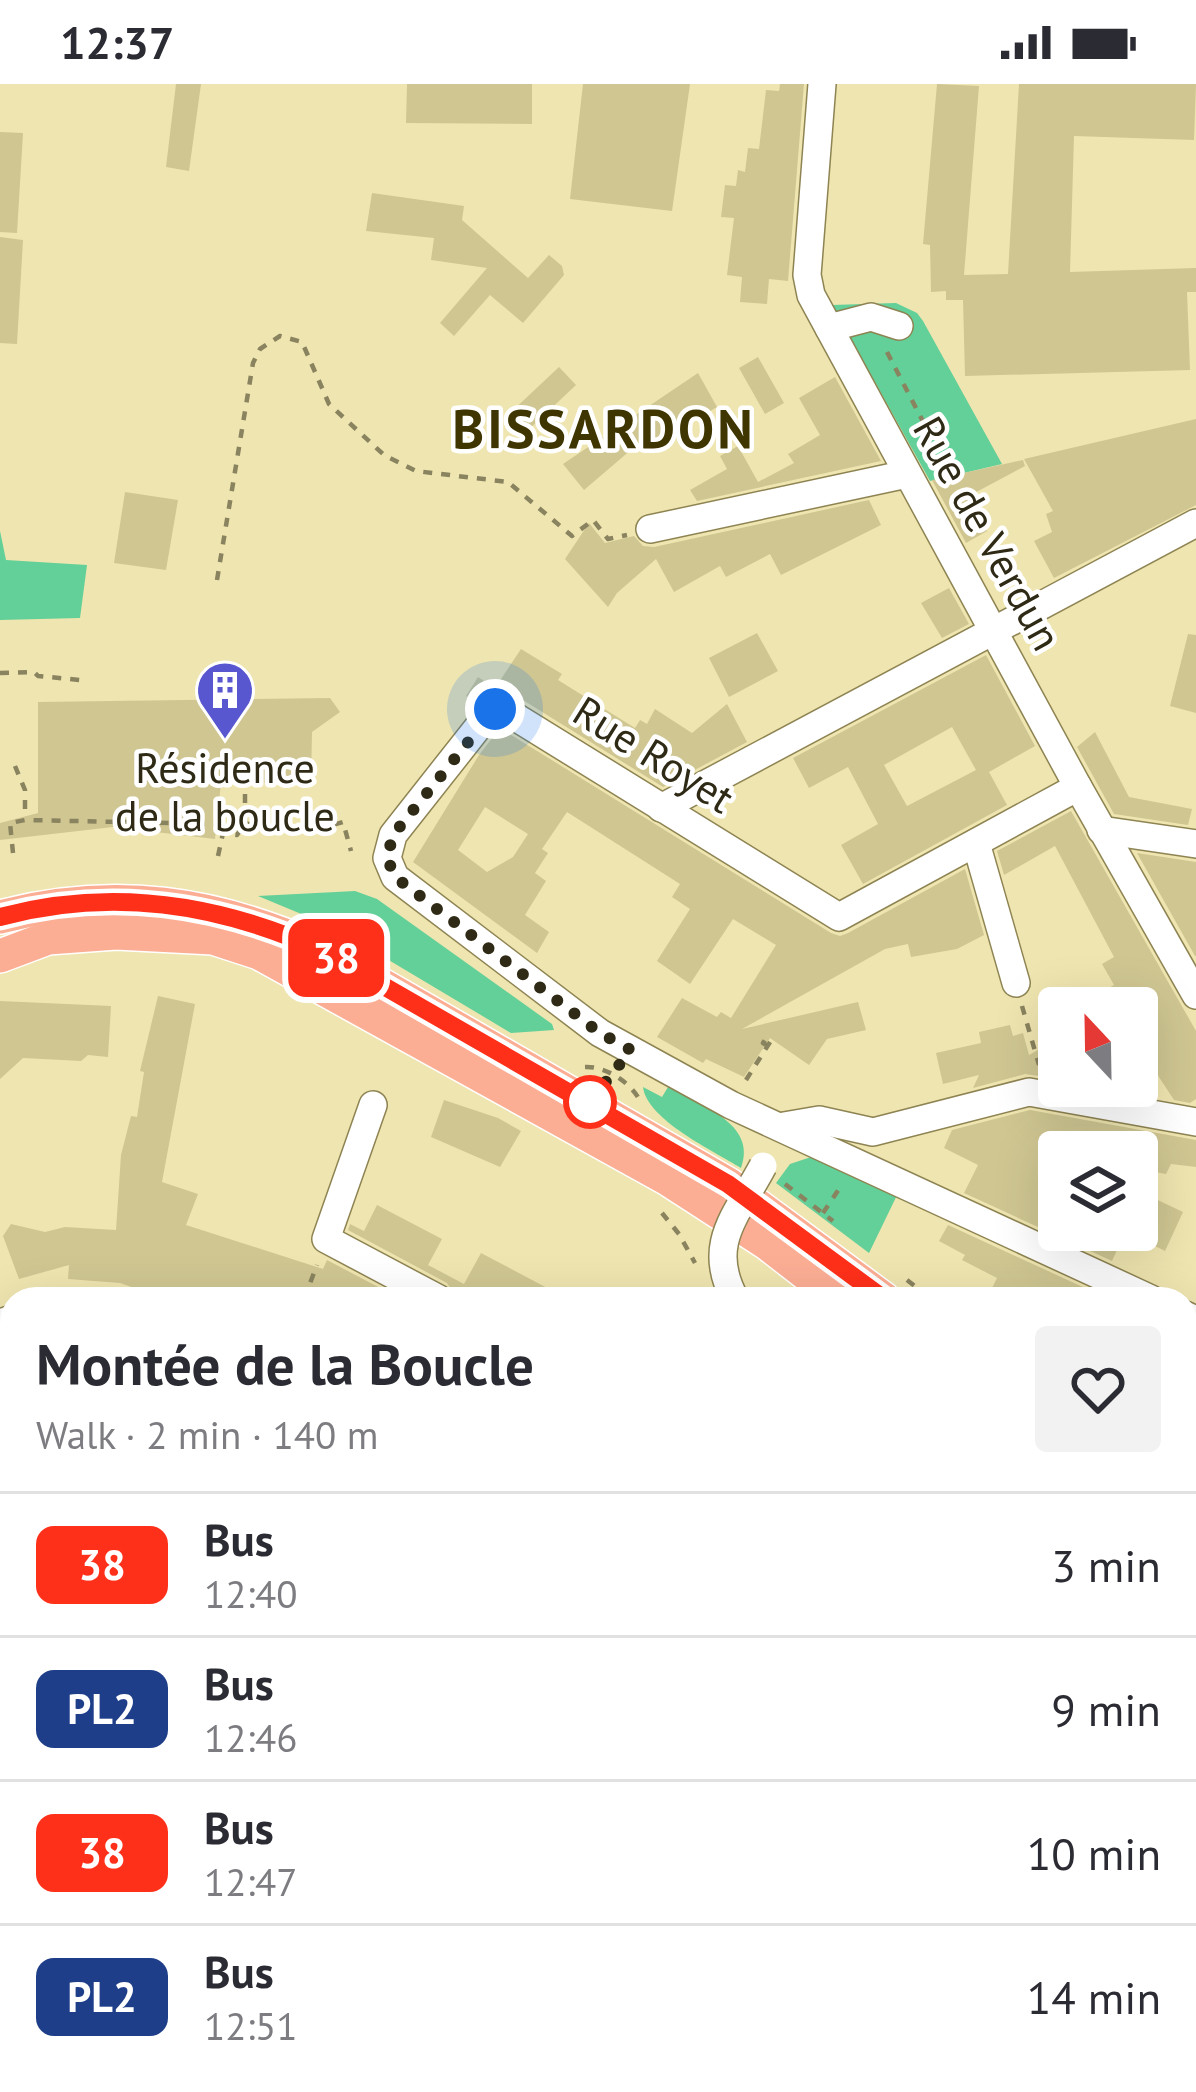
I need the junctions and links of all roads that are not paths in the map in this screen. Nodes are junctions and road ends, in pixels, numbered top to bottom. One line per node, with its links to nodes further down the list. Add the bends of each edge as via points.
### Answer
1 (822, 84): 3 (street, Rue de Verdun, via 807,275)
2 (888, 322): 3 (street)
3 (829, 328): 4 (street, Rue de Verdun)
4 (907, 474): 6 (street); 7 (street, Rue de Verdun)
5 (1196, 523): 7 (street)
6 (650, 529)
7 (993, 630): 8 (street, Rue de Verdun); 9 (street)
8 (1078, 787): 10 (street, Rue de Verdun); 11 (street, Rue Royet)
9 (661, 808): 11 (street, Rue Royet, via 839,917); 21 (street, Rue Royet, via 506,710 490,712 393,835 387,858 395,877 600,1033)
10 (1101, 830): 12 (street); 18 (street, Rue de Verdun)
11 (976, 843): 17 (street)
12 (1196, 844)
13 (0, 917): 25 (main road, via 41,906 140,902 198,907 277,930 728,1184)
14 (97, 934): 15 (main road, via 48,938); 16 (street); 24 (main road, via 213,938 289,966 666,1178)
15 (0, 956)
16 (0, 967)
17 (1016, 983)
18 (1196, 995)
19 (373, 1105): 22 (street, via 326,1239)
20 (1196, 1122): 21 (street, via 1023,1092 873,1132 819,1120)
21 (784, 1126): 23 (street, bridge, via 723,1242); 26 (street)
22 (416, 1287)
23 (729, 1287)
24 (823, 1287)
25 (868, 1287)
26 (1126, 1287)

